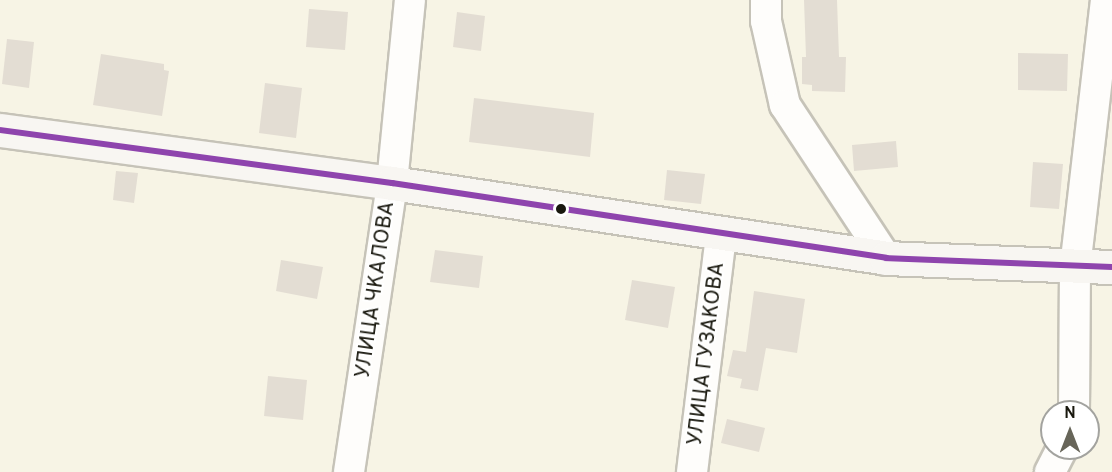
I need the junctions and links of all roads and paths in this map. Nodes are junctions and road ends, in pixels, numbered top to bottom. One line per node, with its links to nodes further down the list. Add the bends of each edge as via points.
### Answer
1 (410, 0): 5 (street, УЛИЦА ЧКАЛОВА)
2 (766, 0): 7 (street, via 766,21 785,105)
3 (1106, 0): 9 (street)
4 (0, 130): 5 (main road)
5 (392, 183): 6 (main road); 11 (street, УЛИЦА ЧКАЛОВА)
6 (721, 235): 7 (main road); 12 (street, УЛИЦА ГУЗАКОВА)
7 (886, 258): 9 (main road)
8 (1112, 267): 9 (main road)
9 (1075, 268): 10 (street)
10 (1074, 400)
11 (349, 472)
12 (692, 472)

